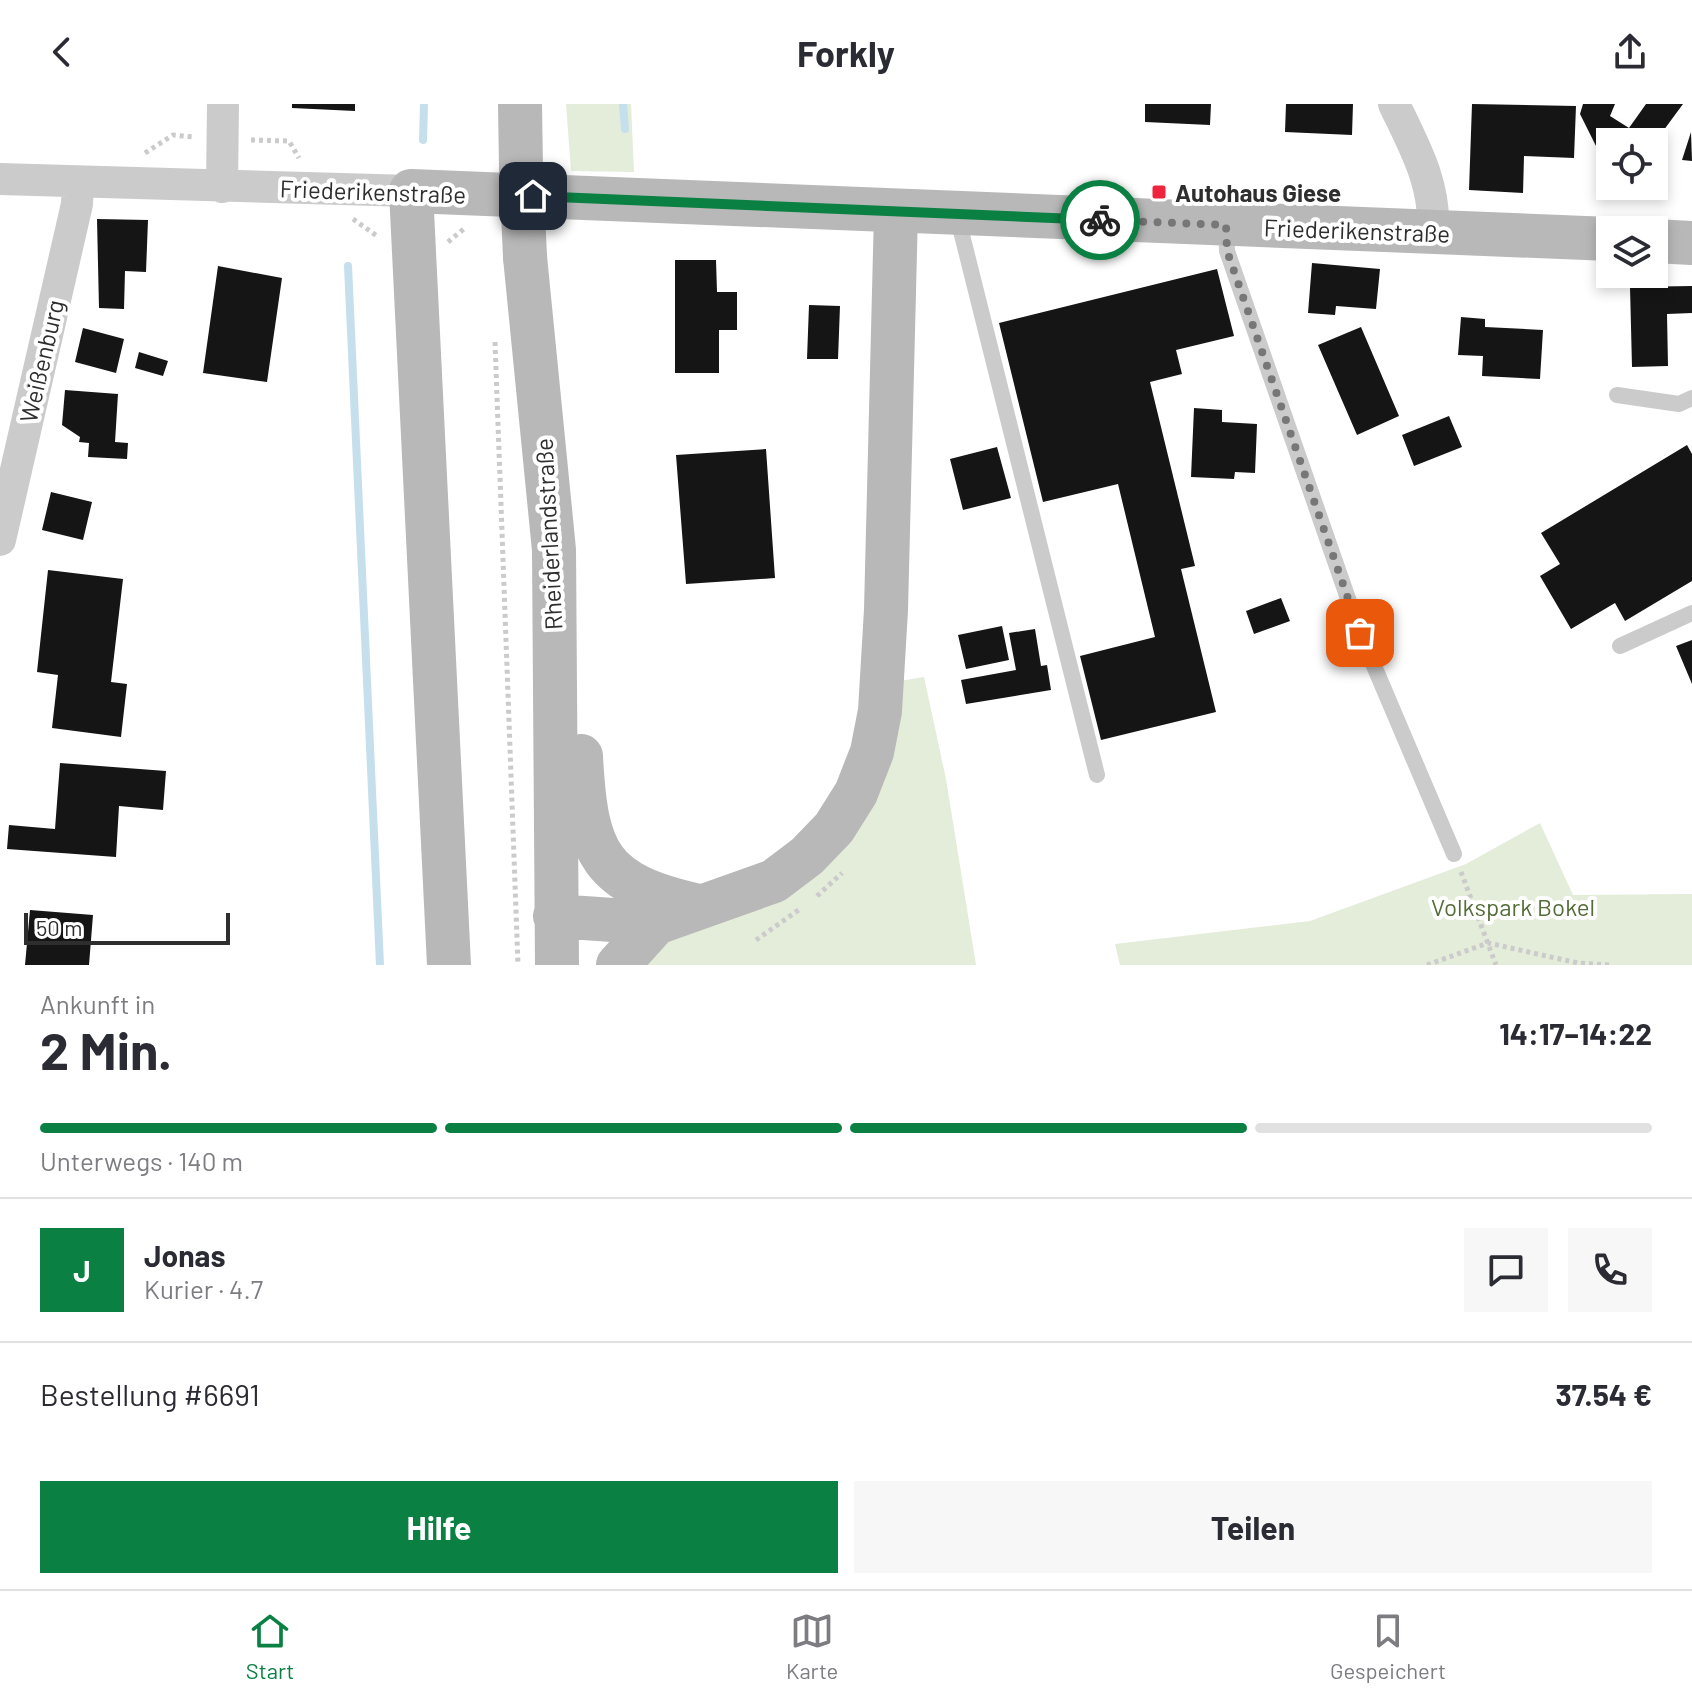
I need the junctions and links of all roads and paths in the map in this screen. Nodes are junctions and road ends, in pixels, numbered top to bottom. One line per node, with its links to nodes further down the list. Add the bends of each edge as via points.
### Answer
1 (223, 104): 6 (street)
2 (520, 104): 21 (main road, Rheiderlandstraße, bridge, via 525,257)
3 (1394, 104): 12 (street, via 1424,166 1435,205)
4 (0, 179): 5 (street, Friederikenstraße)
5 (78, 183): 6 (street, Friederikenstraße); 20 (street, Weißenburg)
6 (222, 187): 7 (street, Friederikenstraße)
7 (411, 191): 8 (main road, Friederikenstraße); 30 (main road)
8 (896, 212): 9 (main road, Friederikenstraße); 26 (main road, via 886,610 872,752 856,793 834,828 807,856 774,881)
9 (956, 214): 11 (main road, Friederikenstraße); 24 (lane)
10 (354, 220): 15 (path)
11 (1226, 225): 12 (main road, Friederikenstraße); 25 (lane, via 1227,251 1360,633)
12 (1433, 232): 13 (main road, Friederikenstraße)
13 (1596, 238)
14 (1668, 242): 16 (main road)
15 (384, 243)
16 (1692, 243)
17 (495, 336): 31 (path)
18 (1617, 395): 19 (lane, via 1679,404)
19 (1692, 398)
20 (0, 540)
21 (554, 550): 26 (main road, via 574,591 584,804 591,838 604,861 628,883 657,897); 27 (main road, Rheiderlandstraße)
22 (1692, 613): 23 (lane)
23 (1620, 646)
24 (1097, 775)
25 (1454, 854): 29 (path)
26 (699, 906): 28 (main road)
27 (555, 916): 28 (main road); 32 (main road, Rheiderlandstraße)
28 (656, 923): 33 (main road)
29 (1488, 943): 34 (path); 35 (path); 36 (path)
30 (449, 965)
31 (518, 965)
32 (557, 965)
33 (618, 965)
34 (1427, 965)
35 (1496, 965)
36 (1609, 965)

